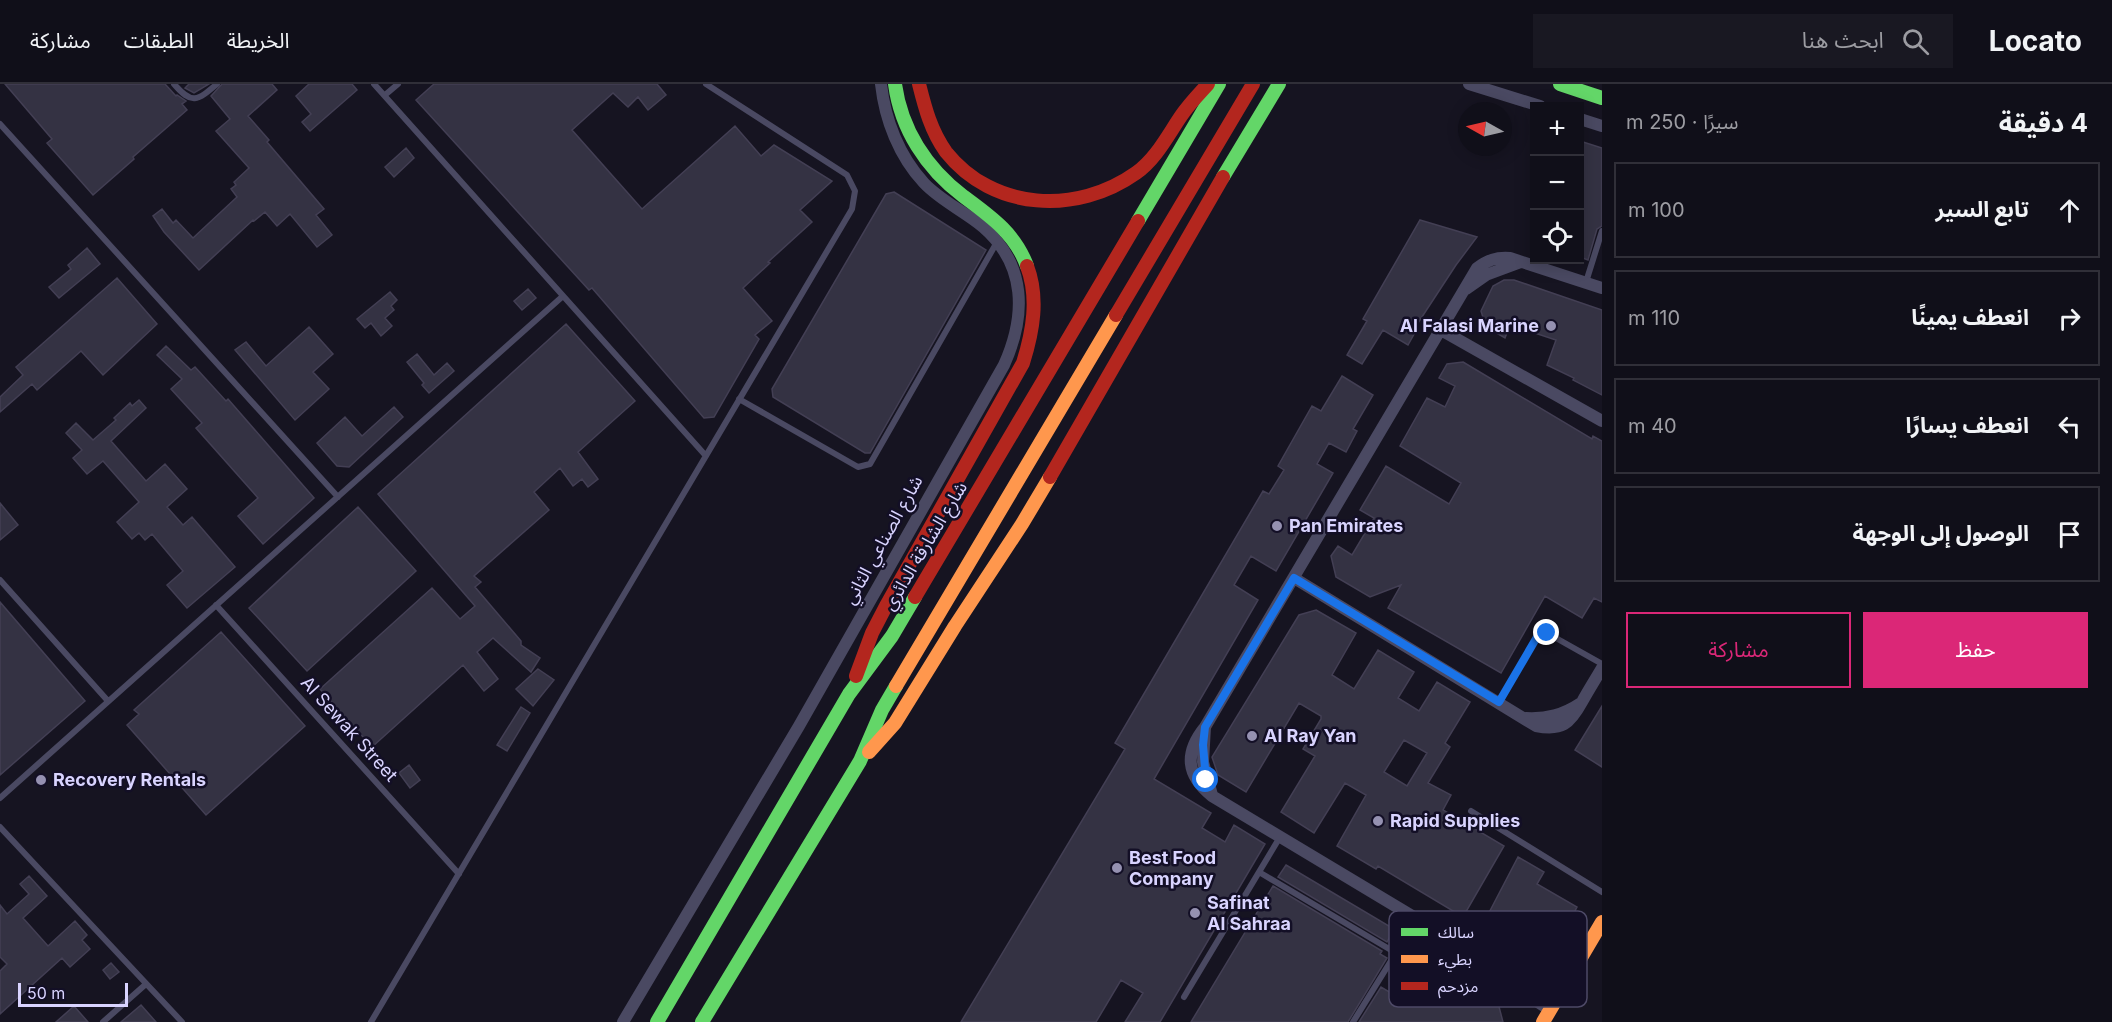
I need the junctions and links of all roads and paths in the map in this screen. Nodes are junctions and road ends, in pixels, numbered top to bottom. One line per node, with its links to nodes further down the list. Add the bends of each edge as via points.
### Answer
1 (174, 84): 2 (lane, via 186,97 195,99)
2 (216, 84)
3 (374, 84): 17 (lane)
4 (398, 84): 17 (lane)
5 (706, 84): 29 (lane, via 840,169 855,191 852,209)
6 (881, 84): 24 (street, شارع الصناعي الثاني, via 890,125 909,164 924,184)
7 (895, 84): 37 (main road, via 908,129 928,162 941,177 1001,224 1018,246 1032,282 1035,320 1023,363 886,606)
8 (919, 84): 9 (main road, via 928,122 941,145 970,175 1000,193 1024,200 1059,202 1100,193 1148,163)
9 (1208, 84)
10 (1219, 84): 37 (main road, شارع الشارقة الدائري, via 892,636)
11 (1253, 84): 40 (main road, via 882,710)
12 (1280, 84): 40 (main road, via 1010,543 895,723)
13 (1469, 84): 19 (street)
14 (1560, 84): 18 (main road)
15 (1591, 84): 16 (main road)
16 (1602, 93)
17 (384, 95): 27 (lane)
18 (1602, 98)
19 (1530, 103)
20 (1584, 120): 22 (street)
21 (0, 124): 32 (lane)
22 (1602, 126)
23 (1602, 231): 25 (lane)
24 (997, 242): 29 (lane, via 870,464 858,467); 58 (street, شارع الصناعي الثاني, via 1016,277 1020,297 1014,343 1004,365 799,726)
25 (1586, 283): 26 (street); 28 (street, via 1521,262 1492,272 1466,289)
26 (1602, 288)
27 (563, 296): 31 (lane); 32 (lane)
28 (1442, 330): 30 (street); 33 (street)
29 (739, 399): 31 (lane)
30 (1602, 421)
31 (706, 456): 46 (lane)
32 (338, 497): 35 (lane)
33 (1294, 578): 39 (street); 44 (street, via 1205,727 1203,762 1212,796)
34 (0, 580): 38 (lane)
35 (216, 605): 38 (lane); 46 (lane, Al Sewak Street)
36 (1602, 666): 39 (street, via 1582,703 1555,716 1525,718); 39 (lane, via 1547,633 1542,634)
37 (849, 694): 59 (main road, شارع الشارقة الدائري)
38 (108, 701): 41 (lane)
39 (1499, 702)
40 (860, 761): 60 (main road)
41 (0, 798)
42 (1471, 811): 47 (lane)
43 (0, 826): 53 (lane)
44 (1280, 837): 45 (lane); 48 (street)
45 (1259, 872): 50 (lane); 54 (lane)
46 (459, 874): 57 (lane)
47 (1602, 892)
48 (1404, 911)
49 (1600, 929): 51 (main road)
50 (1389, 949)
51 (1587, 950)
52 (1389, 964): 61 (lane)
53 (146, 984): 55 (lane); 56 (lane)
54 (1184, 997)
55 (103, 1022)
56 (182, 1022)
57 (371, 1022)
58 (623, 1022)
59 (657, 1022)
60 (702, 1022)
61 (1353, 1022)

